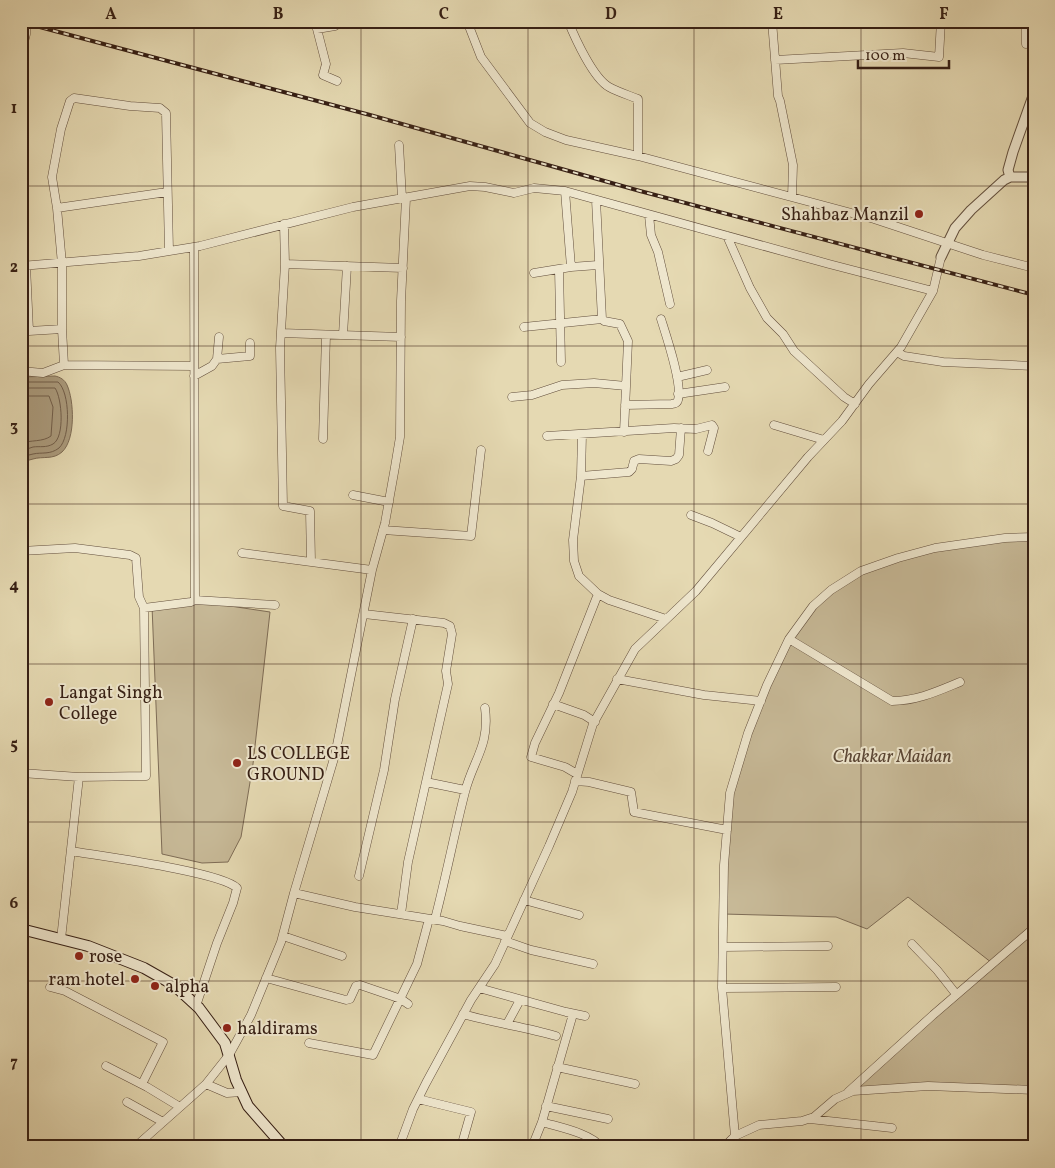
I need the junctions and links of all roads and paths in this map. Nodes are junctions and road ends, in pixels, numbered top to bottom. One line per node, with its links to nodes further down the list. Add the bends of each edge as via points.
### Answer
1 (26, 21): 9 (street)
2 (336, 21): 11 (street, via 335,26 317,29 326,64 323,75)
3 (467, 21): 14 (street, via 481,57 530,123 566,140)
4 (568, 21): 14 (street, via 602,82 638,99)
5 (772, 21): 10 (street)
6 (941, 21): 10 (street, via 939,57 903,53)
7 (1026, 21): 8 (street)
8 (1026, 44)
9 (21, 53)
10 (775, 60): 19 (street, via 778,96 793,166)
11 (337, 81)
12 (1034, 93): 15 (street, via 1013,152 1008,170)
13 (398, 145): 20 (street)
14 (638, 156): 19 (street)
15 (1010, 177): 16 (street); 26 (street, via 971,210)
16 (1034, 177)
17 (565, 191): 20 (street, via 534,188 514,194 470,186); 21 (street); 35 (street)
18 (167, 192): 22 (street); 22 (street, via 166,113 160,108 74,98 70,101 61,129 52,177); 28 (street)
19 (792, 197): 26 (street)
20 (404, 198): 24 (street); 36 (street)
21 (596, 200): 23 (street); 34 (street)
22 (57, 208): 30 (street)
23 (648, 215): 25 (street); 41 (street)
24 (284, 224): 27 (street); 31 (street)
25 (728, 236): 40 (street); 67 (street, via 767,318 784,334 794,351)
26 (947, 242): 29 (street); 37 (street)
27 (194, 247): 28 (street); 57 (street)
28 (169, 251): 30 (street)
29 (941, 257): 40 (street)
30 (62, 264): 32 (street); 46 (street)
31 (285, 264): 33 (street); 47 (street)
32 (24, 266): 46 (street, via 29,330)
33 (347, 266): 36 (street); 49 (street)
34 (598, 266): 35 (street); 42 (street)
35 (571, 267): 38 (street)
36 (403, 268): 51 (street)
37 (1034, 268)
38 (559, 269): 39 (street); 44 (street)
39 (534, 272)
40 (933, 291): 53 (street)
41 (670, 304)
42 (602, 318): 44 (street); 63 (street, via 620,324 626,334)
43 (661, 319): 62 (street)
44 (560, 322): 45 (street); 55 (street)
45 (524, 327)
46 (62, 329): 56 (street)
47 (281, 333): 48 (street); 87 (street, via 283,506 310,511)
48 (326, 335): 49 (street); 74 (street)
49 (343, 335): 51 (street)
50 (219, 337): 54 (street)
51 (401, 337): 80 (street, via 400,437)
52 (250, 343): 54 (street, via 250,356)
53 (897, 352): 58 (street, via 943,362); 67 (street)
54 (217, 359): 61 (street, via 212,366)
55 (561, 362)
56 (64, 365): 57 (street); 60 (street, via 43,373)
57 (194, 366): 61 (street)
58 (1034, 366)
59 (708, 370): 62 (street)
60 (21, 371)
61 (194, 376): 90 (street)
62 (677, 376): 65 (street)
63 (626, 386): 66 (street, via 562,385 532,395); 68 (street)
64 (726, 387): 65 (street)
65 (678, 394): 68 (street, via 678,400 672,404)
66 (512, 397)
67 (855, 404): 75 (street)
68 (625, 405): 71 (street)
69 (774, 425): 75 (street)
70 (681, 428): 71 (street); 77 (street, via 712,425); 78 (street, via 676,459 636,460 628,472)
71 (624, 432): 72 (street)
72 (582, 434): 73 (street); 78 (street)
73 (547, 436)
74 (323, 439)
75 (824, 440): 83 (street)
76 (481, 450): 82 (street, via 471,536)
77 (708, 451)
78 (581, 476): 89 (street, via 573,531 574,561 579,576)
79 (353, 495): 80 (street)
80 (389, 502): 82 (street)
81 (691, 515): 83 (street)
82 (383, 530): 88 (street)
83 (741, 537): 94 (street, via 696,590)
84 (1034, 537): 96 (street, via 936,548 861,572 831,590 813,606)
85 (21, 551): 92 (street, via 75,548 130,555 136,558 139,597)
86 (242, 553): 87 (street)
87 (311, 562): 88 (street)
88 (372, 570): 93 (street)
89 (598, 594): 94 (street, via 618,604); 100 (street)
90 (195, 600): 91 (street); 92 (street)
91 (275, 605)
92 (144, 608): 104 (street, via 146,776)
93 (364, 614): 95 (street); 111 (street, via 335,755)
94 (666, 618): 97 (street, via 635,649)
95 (413, 620): 106 (street, via 444,623 450,626 452,634 446,671 448,684); 110 (street, via 384,770)
96 (789, 639): 98 (street, via 892,701 919,698); 99 (street)
97 (617, 679): 99 (street, via 704,695); 102 (street)
98 (960, 682)
99 (761, 701): 108 (street, via 730,793)
100 (552, 704): 102 (street); 105 (street, via 531,757 565,767)
101 (485, 708): 107 (street, via 485,737)
102 (595, 722): 105 (street)
103 (21, 773): 104 (street)
104 (79, 776): 109 (street)
105 (576, 778): 108 (street, via 631,792 634,812); 112 (street)
106 (426, 782): 107 (street); 113 (street, via 408,862)
107 (465, 790): 115 (street, via 446,876)
108 (727, 830): 123 (street)
109 (71, 851): 120 (street); 136 (street, via 185,871 237,888)
110 (359, 876)
111 (294, 893): 113 (street); 118 (street)
112 (524, 900): 114 (street); 119 (street)
113 (401, 914): 115 (street)
114 (579, 915)
115 (432, 919): 119 (street); 132 (street)
116 (1034, 928): 131 (street)
117 (21, 929): 120 (main road)
118 (283, 936): 124 (street); 126 (street)
119 (506, 938): 125 (street, via 531,950); 129 (street)
120 (62, 939): 136 (main road, via 144,968 174,985)
121 (912, 944): 131 (street)
122 (828, 946): 123 (street)
123 (723, 948): 130 (street)
124 (342, 956)
125 (593, 964)
126 (266, 978): 132 (street, via 346,1000 360,985); 145 (street)
127 (50, 987): 148 (street, via 66,991 163,1042)
128 (836, 987): 130 (street)
129 (479, 988): 133 (street); 137 (street)
130 (722, 988): 163 (street)
131 (956, 994): 153 (street)
132 (401, 999): 135 (street); 144 (street, via 373,1055)
133 (520, 1000): 138 (street); 142 (street)
134 (24, 1004): 139 (street)
135 (408, 1004)
136 (196, 1006): 145 (main road, via 225,1043)
137 (463, 1014): 142 (street); 154 (street)
138 (573, 1014): 140 (street); 147 (street)
139 (22, 1015): 141 (street)
140 (585, 1016)
141 (21, 1024)
142 (507, 1024): 143 (street)
143 (556, 1036)
144 (309, 1043)
145 (228, 1055): 149 (street); 152 (main road)
146 (106, 1066): 148 (street)
147 (557, 1067): 150 (street); 156 (street)
148 (142, 1084): 157 (street)
149 (206, 1084): 152 (street, via 227,1093); 157 (street)
150 (635, 1084)
151 (1034, 1090): 153 (street, via 914,1087 862,1090)
152 (242, 1092): 165 (main road, via 248,1106)
153 (844, 1095): 159 (street)
154 (418, 1099): 166 (street); 167 (street, via 471,1112)
155 (127, 1102): 160 (street)
156 (546, 1106): 158 (street); 161 (street)
157 (180, 1107): 160 (street)
158 (608, 1119)
159 (808, 1119): 162 (street); 163 (street, via 760,1125)
160 (163, 1122): 164 (street)
161 (542, 1122): 168 (street); 169 (street, via 581,1134)
162 (892, 1128)
163 (735, 1136): 170 (street)
164 (138, 1146)
165 (284, 1147)
166 (399, 1147)
167 (461, 1147)
168 (532, 1147)
169 (601, 1147)
170 (724, 1147)

